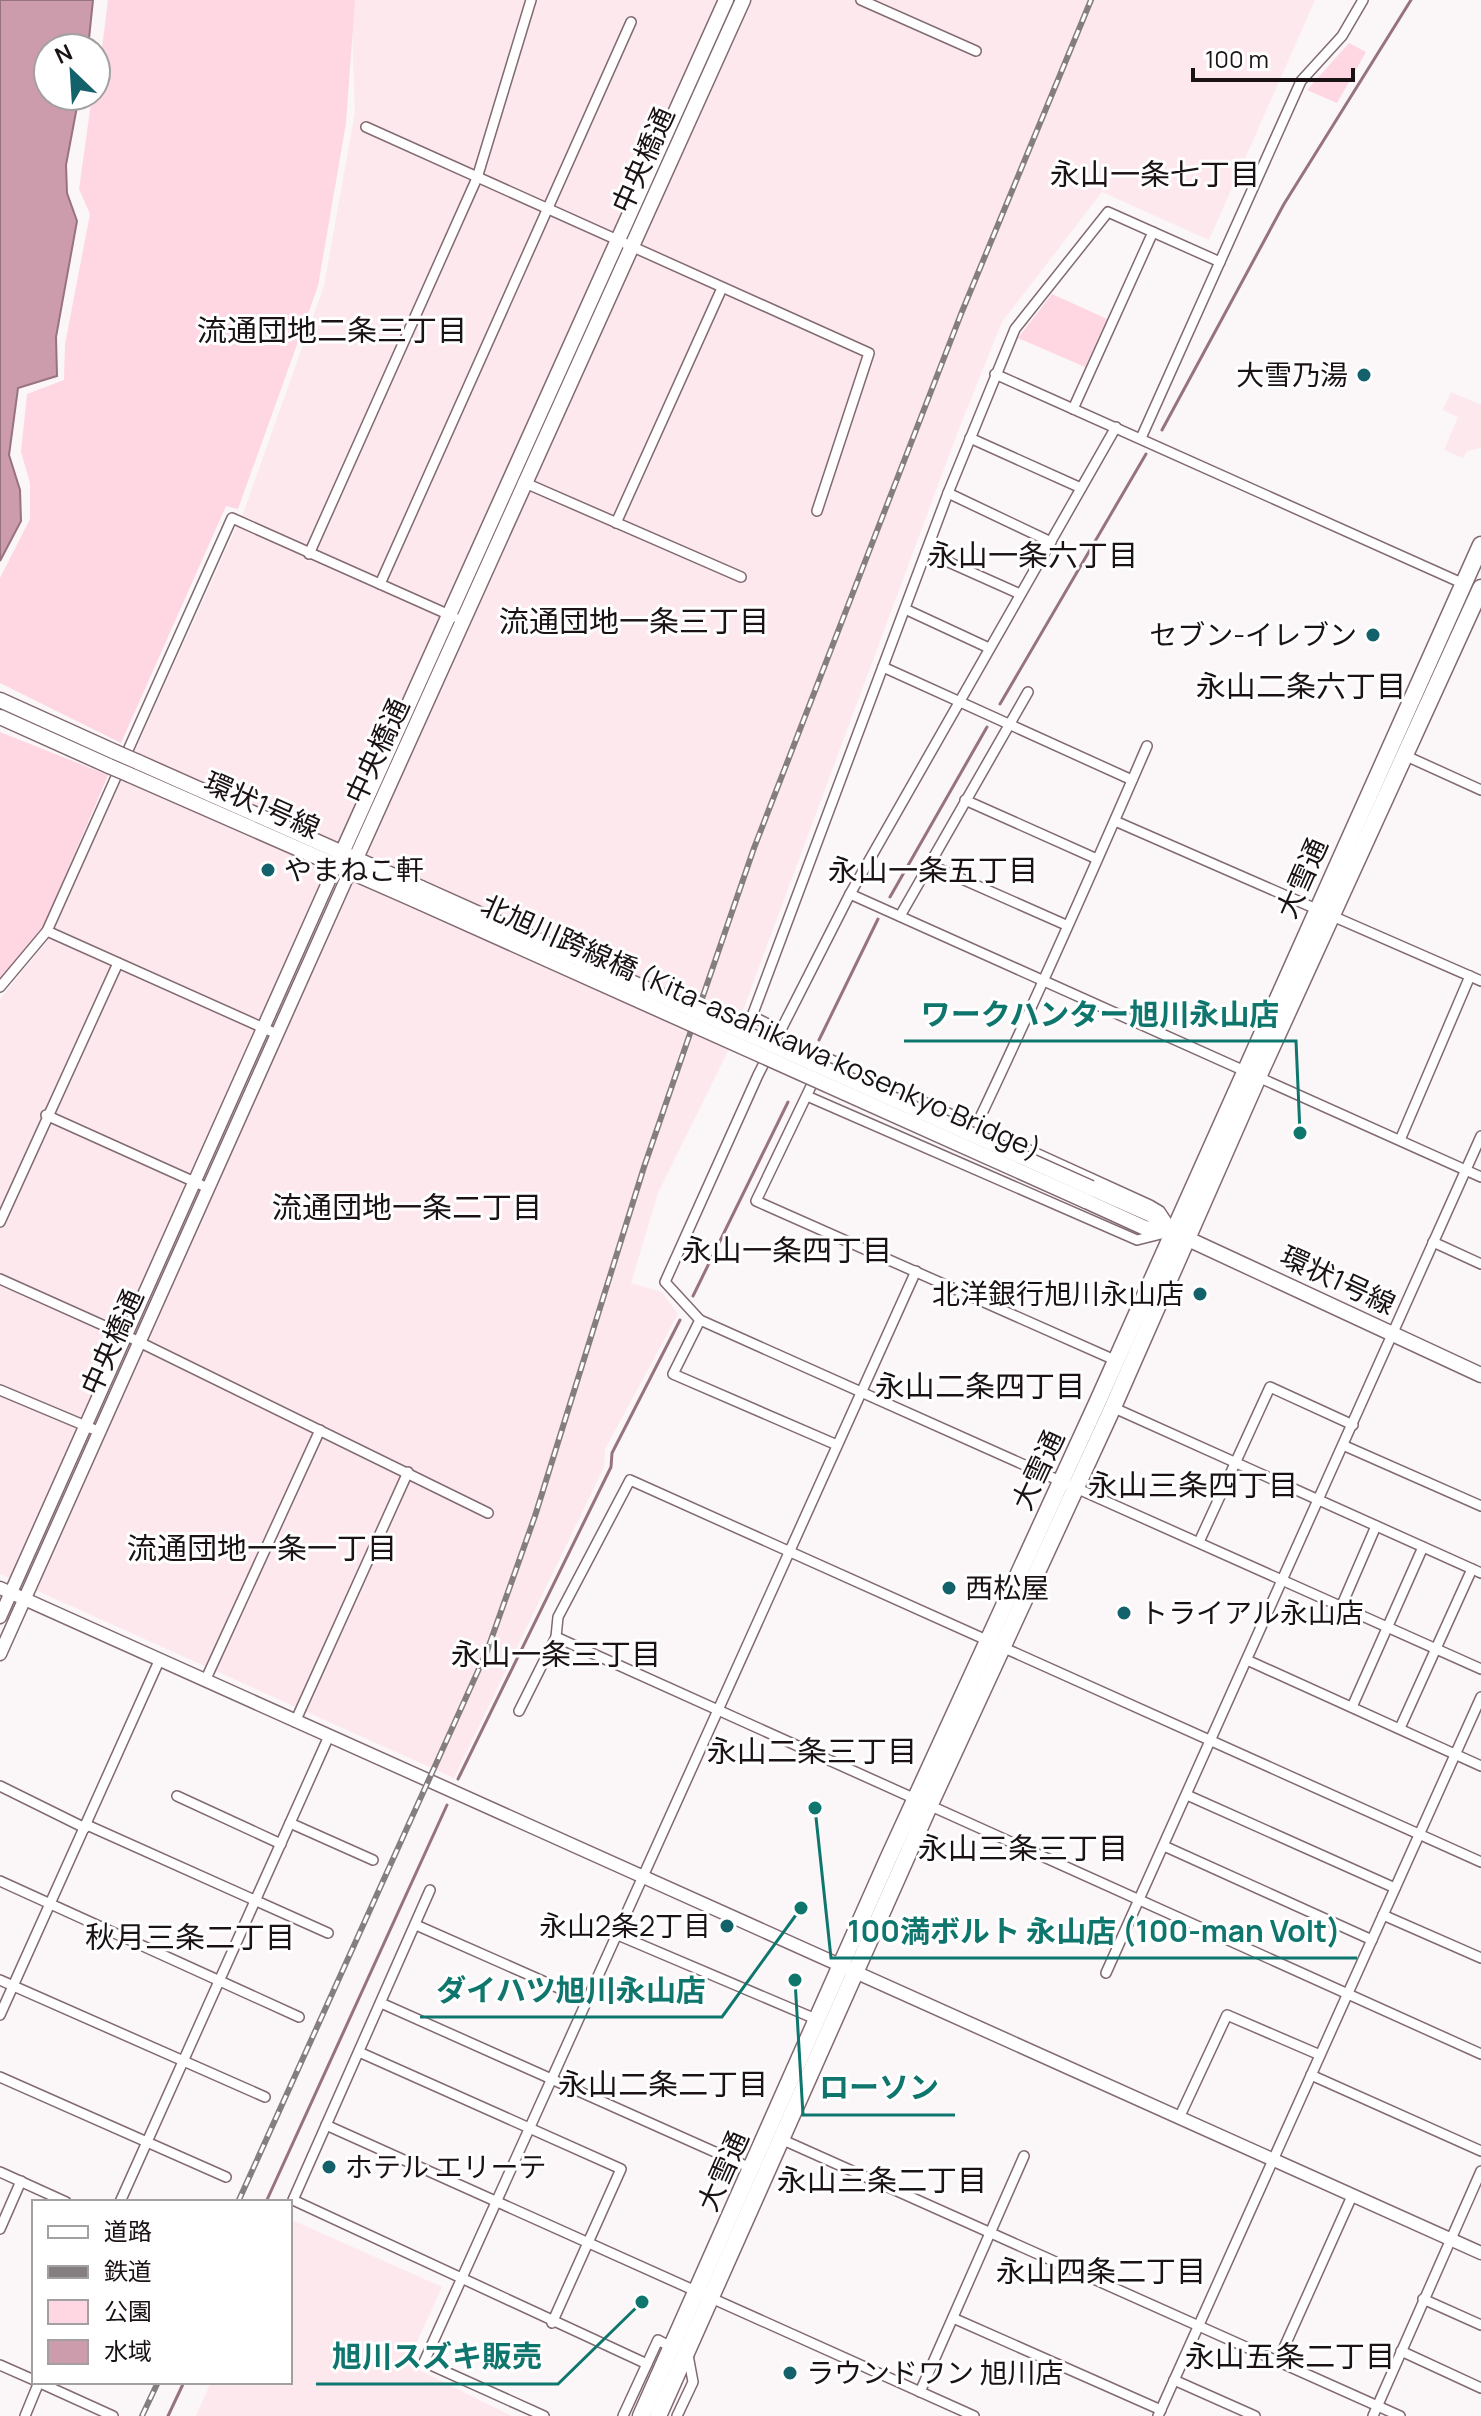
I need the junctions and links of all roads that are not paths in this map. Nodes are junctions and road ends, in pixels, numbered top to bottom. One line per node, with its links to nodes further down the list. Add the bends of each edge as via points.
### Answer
1 (531, 0): 9 (street)
2 (726, 0): 12 (main road, 中央橋通)
3 (743, 0): 13 (main road, 中央橋通)
4 (861, 0): 7 (street)
5 (1363, 0): 14 (street, via 1342,36 1301,81)
6 (631, 22): 10 (street)
7 (976, 51)
8 (366, 127): 9 (street)
9 (477, 178): 10 (street); 29 (street)
10 (548, 209): 12 (street); 31 (street)
11 (1153, 232): 14 (street); 16 (street, via 1108,212 1015,329); 17 (street)
12 (618, 241): 13 (street); 21 (main road, 中央橋通)
13 (632, 248): 15 (street); 21 (main road, 中央橋通)
14 (1220, 262): 20 (street)
15 (722, 288): 24 (street, via 869,353); 25 (street)
16 (995, 374): 17 (street); 19 (street)
17 (1073, 409): 18 (street)
18 (1116, 427): 20 (street); 22 (street)
19 (970, 438): 22 (street); 23 (street)
20 (1141, 438): 32 (street)
21 (520, 481): 25 (street); 35 (main road, 中央橋通)
22 (1081, 488): 26 (street)
23 (948, 493): 26 (street); 28 (street)
24 (817, 511)
25 (616, 523): 30 (street)
26 (1051, 542): 33 (street)
27 (1481, 545): 32 (highway, 大雪通)
28 (926, 552): 33 (street); 34 (street)
29 (309, 554): 31 (street); 58 (street, via 232,518)
30 (741, 577)
31 (380, 584): 35 (street)
32 (1476, 589): 45 (highway, 大雪通)
33 (1020, 594): 36 (street)
34 (905, 609): 36 (street); 37 (street)
35 (458, 618): 51 (main road, 中央橋通)
36 (989, 648): 40 (street)
37 (883, 667): 40 (street); 65 (street, via 752,1016)
38 (1028, 692): 42 (street)
39 (0, 700): 44 (main road)
40 (959, 701): 42 (street); 54 (street)
41 (0, 717): 44 (main road)
42 (1009, 723): 46 (street); 48 (street)
43 (1147, 746): 46 (street)
44 (93, 750): 51 (main road, 環状1号線, bridge, via 138,762); 51 (main road, 環状1号線, bridge, via 109,766)
45 (1397, 752): 47 (street); 55 (highway, 大雪通)
46 (1132, 780): 49 (street)
47 (1481, 790)
48 (965, 800): 50 (street); 52 (street)
49 (1115, 821): 50 (street); 55 (street)
50 (1097, 859): 57 (street)
51 (346, 862): 53 (main road, 環状1号線); 64 (street, 中央橋通); 66 (street, 中央橋通)
52 (928, 864): 56 (street); 57 (street)
53 (418, 894): 77 (main road, 北旭川跨線橋 (Kita-asahikawa kosenkyo Bridge), bridge)
54 (850, 894): 56 (street); 65 (street)
55 (1325, 912): 60 (street); 67 (highway, 大雪通)
56 (900, 916): 61 (street)
57 (1066, 925): 61 (street)
58 (47, 931): 59 (street); 63 (street)
59 (118, 963): 64 (street); 69 (street)
60 (1470, 976): 62 (street); 72 (street)
61 (1046, 981): 67 (street); 70 (street)
62 (1481, 981)
63 (0, 987)
64 (263, 1028): 66 (street); 75 (street, 中央橋通)
65 (780, 1030): 84 (street, via 665,1282)
66 (277, 1034): 76 (street, 中央橋通)
67 (1251, 1073): 72 (street); 79 (highway, 大雪通)
68 (807, 1096): 70 (street, via 825,1057); 79 (street, via 1137,1240); 82 (street, via 756,1201)
69 (46, 1115): 75 (street); 78 (street)
70 (976, 1126): 79 (street, via 1150,1205)
71 (1481, 1136): 73 (street)
72 (1400, 1140): 73 (street)
73 (1466, 1170): 74 (street); 80 (street)
74 (1481, 1177)
75 (195, 1183): 76 (street); 85 (street, 中央橋通)
76 (208, 1188): 87 (street, 中央橋通)
77 (1088, 1194): 79 (main road, 環状1号線, via 1145,1228)
78 (0, 1222)
79 (1181, 1235): 86 (main road, 環状1号線); 88 (highway, 大雪通)
80 (1433, 1242): 81 (street); 86 (street)
81 (1481, 1264)
82 (916, 1271): 88 (street); 91 (street)
83 (0, 1279): 85 (street)
84 (700, 1320): 91 (street); 97 (street, via 673,1374)
85 (127, 1336): 87 (street); 94 (street, 中央橋通)
86 (1394, 1336): 89 (main road, 環状1号線); 93 (street)
87 (139, 1343): 95 (street); 96 (street, 中央橋通)
88 (1123, 1364): 92 (highway, 大雪通)
89 (1481, 1375)
90 (0, 1390): 94 (street)
91 (861, 1390): 97 (street); 101 (street)
92 (1106, 1404): 99 (street); 101 (highway, 大雪通)
93 (1353, 1425): 98 (street); 99 (street, via 1270,1387)
94 (85, 1427): 96 (street); 111 (street, 中央橋通)
95 (320, 1430): 100 (street); 123 (street)
96 (100, 1432): 112 (street, 中央橋通)
97 (837, 1445): 108 (street)
98 (1345, 1446): 102 (street); 103 (street)
99 (1235, 1461): 102 (street); 106 (street)
100 (408, 1472): 104 (street); 128 (street)
101 (1069, 1484): 106 (street); 117 (highway, 大雪通)
102 (1319, 1501): 105 (street); 110 (street)
103 (1481, 1506)
104 (488, 1513)
105 (1376, 1526): 107 (street); 113 (street)
106 (1199, 1542): 110 (street)
107 (1423, 1547): 109 (street); 115 (street)
108 (789, 1550): 116 (street, via 630,1480 558,1617); 117 (street); 126 (street)
109 (1476, 1571): 118 (street)
110 (1283, 1580): 113 (street); 120 (street)
111 (5, 1590): 112 (street); 114 (street, 中央橋通)
112 (25, 1599): 119 (street, 中央橋通); 121 (street)
113 (1341, 1607): 115 (street)
114 (0, 1617)
115 (1388, 1628): 118 (street); 125 (street)
116 (556, 1637): 126 (street); 127 (street)
117 (996, 1644): 131 (street); 137 (highway, 大雪通)
118 (1436, 1649): 122 (street); 129 (street)
119 (0, 1654)
120 (1247, 1660): 125 (street); 131 (street)
121 (159, 1661): 123 (street); 139 (street)
122 (1481, 1669)
123 (205, 1681): 128 (street)
124 (1481, 1697): 132 (street)
125 (1352, 1707): 129 (street)
126 (718, 1708): 137 (street); 145 (street)
127 (519, 1711)
128 (295, 1722): 130 (street)
129 (1400, 1728): 132 (street)
130 (329, 1736): 138 (street); 145 (street)
131 (1211, 1741): 135 (street); 140 (street)
132 (1455, 1754): 133 (street); 140 (street)
133 (1481, 1766)
134 (0, 1786): 139 (street)
135 (1187, 1795): 142 (street); 147 (street)
136 (177, 1796): 141 (street)
137 (923, 1801): 150 (street); 158 (highway, 大雪通)
138 (290, 1823): 141 (street); 143 (street)
139 (86, 1826): 149 (street); 151 (street)
140 (1419, 1835): 144 (street); 147 (street)
141 (281, 1844): 149 (street)
142 (1164, 1846): 150 (street); 156 (street)
143 (373, 1860)
144 (1481, 1862)
145 (643, 1878): 155 (street); 158 (street)
146 (0, 1881): 151 (street)
147 (1395, 1888): 152 (street)
148 (430, 1890): 153 (street)
149 (255, 1901): 154 (street); 161 (street)
150 (1139, 1901): 159 (street); 163 (street)
151 (50, 1905): 161 (street); 162 (street)
152 (1383, 1915): 156 (street); 157 (street)
153 (416, 1925): 164 (street); 165 (street)
154 (328, 1933)
155 (618, 1935): 164 (street); 168 (street)
156 (1372, 1940): 163 (street)
157 (1481, 1958)
158 (849, 1970): 168 (highway, 大雪通); 177 (street); 180 (highway, 大雪通)
159 (1106, 1973)
160 (0, 1980): 162 (street)
161 (219, 1982): 167 (street); 172 (street)
162 (13, 1986): 166 (street); 172 (street)
163 (1347, 1995): 170 (street); 171 (street)
164 (588, 2001): 175 (street)
165 (381, 2003): 169 (street); 175 (street)
166 (0, 2015)
167 (299, 2017)
168 (818, 2020): 187 (highway, 大雪通)
169 (359, 2052): 178 (street); 179 (street)
170 (1481, 2054)
171 (1320, 2055): 173 (street); 177 (street, via 1227,2015)
172 (183, 2062): 176 (street); 181 (street)
173 (1311, 2075): 182 (street); 184 (street)
174 (0, 2077): 181 (street)
175 (552, 2080): 179 (street); 187 (street)
176 (265, 2097)
177 (1179, 2118): 184 (street)
178 (326, 2125): 193 (street); 199 (street, via 293,2200)
179 (528, 2128): 193 (street); 197 (street, via 621,2169)
180 (783, 2140): 187 (highway, 大雪通); 195 (street)
181 (147, 2141): 188 (street); 192 (street)
182 (1481, 2151)
183 (1024, 2156): 195 (street)
184 (1273, 2160): 190 (street); 205 (street)
185 (1481, 2171): 196 (street)
186 (0, 2172): 189 (street)
187 (760, 2173): 200 (highway, 大雪通)
188 (226, 2177)
189 (21, 2181): 191 (street); 194 (street)
190 (1352, 2196): 196 (street); 208 (street)
191 (62, 2200)
192 (121, 2200)
193 (494, 2201): 197 (street); 199 (street)
194 (0, 2229)
195 (991, 2232): 202 (street); 205 (street)
196 (1451, 2240): 198 (street); 201 (street)
197 (588, 2245): 200 (street); 203 (street)
198 (1481, 2253)
199 (461, 2280): 203 (street); 221 (street, via 424,2362)
200 (704, 2295): 206 (highway, 大雪通); 216 (street)
201 (1423, 2299): 204 (street); 207 (street)
202 (953, 2318): 216 (street); 218 (street)
203 (552, 2323): 209 (street)
204 (1481, 2325)
205 (1199, 2326): 208 (street); 212 (street)
206 (680, 2350): 209 (street, via 658,2340); 223 (highway, 大雪通); 224 (highway, 大雪通); 225 (street, via 693,2382)
207 (1401, 2351): 215 (street); 217 (street)
208 (1278, 2361): 217 (street)
209 (647, 2364): 222 (street)
210 (0, 2365): 211 (street)
211 (32, 2380)
212 (1174, 2380): 218 (street); 227 (street)
213 (36, 2384): 219 (street)
214 (41, 2384): 220 (street)
215 (1481, 2388)
216 (920, 2392): 226 (street)
217 (1377, 2406): 228 (street); 229 (street)
218 (1160, 2413)
219 (25, 2416)
220 (113, 2416)
221 (544, 2416)
222 (623, 2416)
223 (641, 2416)
224 (658, 2416)
225 (677, 2416)
226 (974, 2416)
227 (1255, 2416)
228 (1373, 2416)
229 (1400, 2416)

